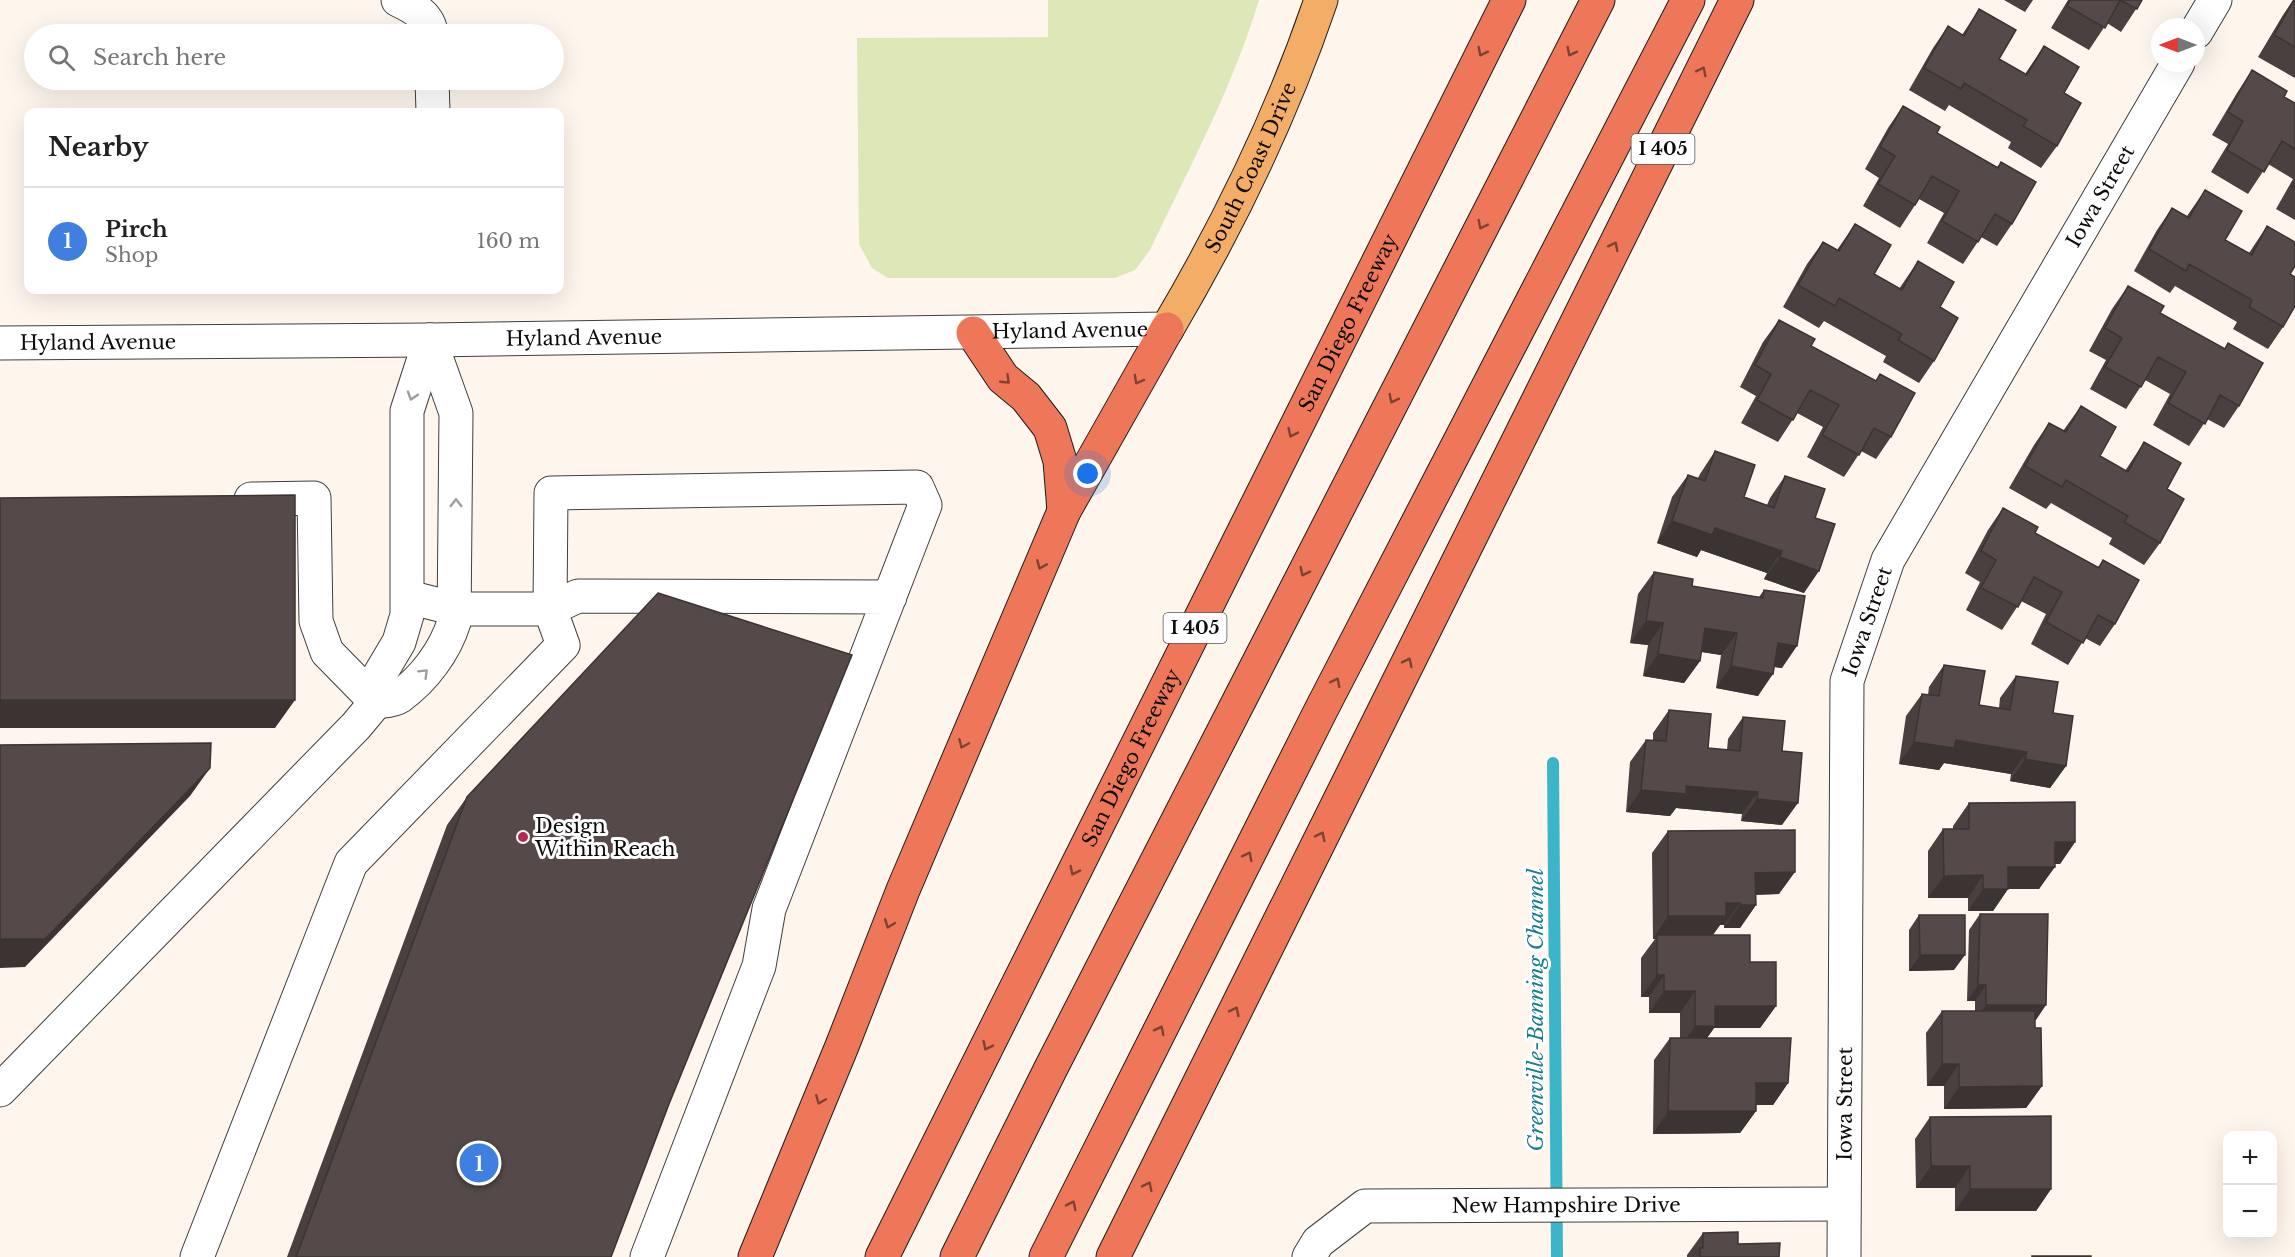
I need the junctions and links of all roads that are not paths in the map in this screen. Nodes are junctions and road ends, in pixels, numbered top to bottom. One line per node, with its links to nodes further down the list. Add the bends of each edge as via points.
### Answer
1 (398, 0): 9 (street, via 417,9)
2 (1322, 0): 13 (main road, South Coast Drive, via 1270,133 1206,262)
3 (1509, 0): 29 (highway, San Diego Freeway / I 405, one-way to 29)
4 (1598, 0): 30 (highway, one-way to 30)
5 (1688, 0): 31 (highway, one-way to 5, via 1316,720)
6 (1737, 0): 32 (highway, I 405, one-way to 6)
7 (2215, 0): 8 (street)
8 (2204, 18)
9 (429, 24)
10 (2173, 72): 25 (street, Iowa Street, via 1888,560 1847,681)
11 (432, 90): 12 (street)
12 (433, 108)
13 (1167, 329): 14 (street, Hyland Avenue); 18 (highway, one-way to 18)
14 (973, 333): 15 (street, Hyland Avenue); 18 (highway, one-way to 18, via 1003,378 1026,397 1050,428 1060,461)
15 (430, 340): 16 (street, Hyland Avenue); 19 (street, one-way to 19, via 407,411); 21 (street, one-way to 15, via 456,412)
16 (0, 343)
17 (221, 499): 23 (street, via 314,498 316,621 327,652)
18 (1064, 511): 28 (highway, one-way to 28, via 907,879)
19 (408, 597): 21 (street); 23 (street, via 405,628 380,674)
20 (890, 597): 22 (street, via 578,597); 22 (street, via 926,505 917,487 551,493); 27 (street, via 769,909 759,966)
21 (456, 609): 22 (street); 23 (street, one-way to 21, via 397,698 436,661 449,639)
22 (550, 609): 26 (street, via 563,645 351,863)
23 (376, 702): 24 (street)
24 (0, 1090)
25 (1843, 1204): 33 (street, New Hampshire Drive, via 1365,1206 1318,1242); 34 (street, Iowa Street)
26 (196, 1257)
27 (647, 1257)
28 (755, 1257)
29 (882, 1257)
30 (957, 1257)
31 (1046, 1257)
32 (1113, 1257)
33 (1309, 1257)
34 (1844, 1257)

